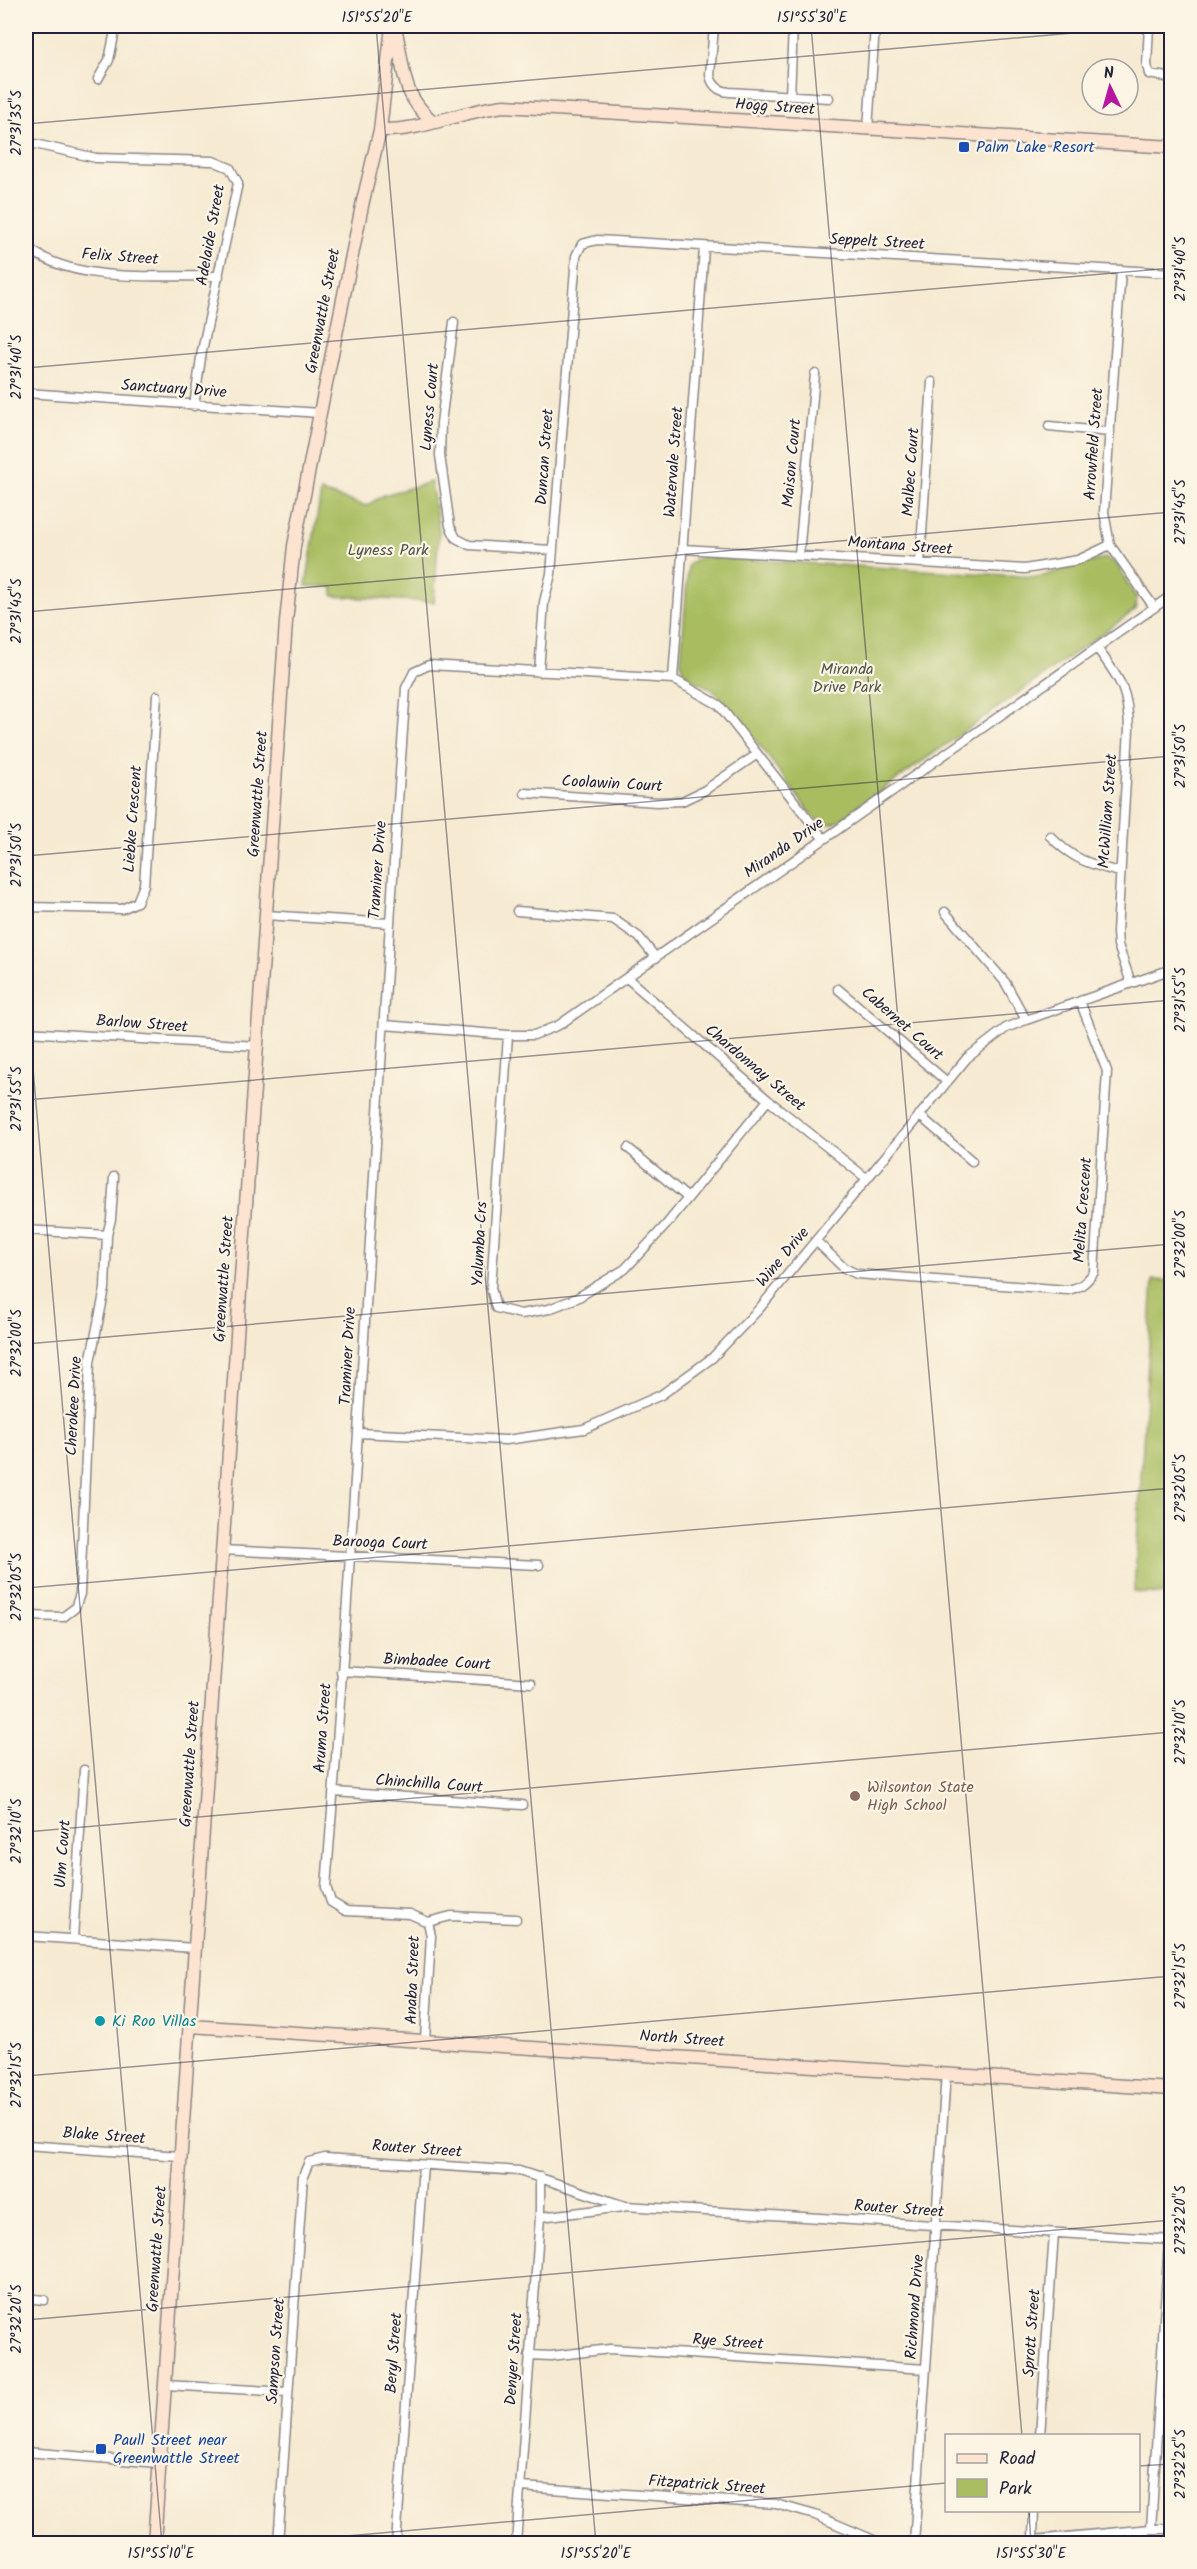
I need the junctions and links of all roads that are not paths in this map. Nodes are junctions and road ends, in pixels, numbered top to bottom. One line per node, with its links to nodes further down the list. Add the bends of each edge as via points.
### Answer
1 (116, 26): 8 (street, via 109,60)
2 (394, 26): 11 (main road, via 409,94); 13 (main road, Greenwattle Street)
3 (714, 26): 9 (street, via 710,75 715,87 729,92)
4 (794, 26): 9 (street)
5 (875, 26): 12 (street)
6 (1149, 26): 7 (street, via 1149,74)
7 (1172, 78)
8 (98, 79)
9 (790, 96): 10 (street)
10 (829, 98)
11 (433, 122): 12 (main road, Hogg Street, via 505,106); 13 (main road, Hogg Street, via 414,128)
12 (868, 129): 15 (main road, Hogg Street)
13 (380, 130): 27 (main road, Greenwattle Street)
14 (26, 142): 21 (street, Adelaide Street, via 96,158 213,161 230,168 238,183)
15 (1172, 147)
16 (582, 244): 18 (street, Seppelt Street, via 597,240); 32 (street, Duncan Street, via 576,256)
17 (26, 246): 21 (street, Felix Street, via 54,263 79,271)
18 (704, 248): 19 (street, Seppelt Street); 31 (street, Watervale Street)
19 (1121, 270): 20 (street, Seppelt Street); 29 (street, Arrowfield Street)
20 (1172, 273)
21 (219, 276): 26 (street, Adelaide Street)
22 (454, 322): 32 (street, Lyness Court, via 440,455 450,526 456,538 469,545)
23 (814, 374): 33 (street, Maison Court)
24 (932, 382): 34 (street, Malbec Court)
25 (26, 393): 26 (street, Sanctuary Drive)
26 (194, 406): 27 (street, Sanctuary Drive)
27 (320, 413): 49 (main road, Greenwattle Street, via 294,546)
28 (1048, 426): 29 (street)
29 (1110, 432): 30 (street, Arrowfield Street, via 1104,512)
30 (1110, 545): 34 (street, Montana Street, via 1078,560 1025,569); 36 (street, Arrowfield Street)
31 (683, 549): 33 (street, Montana Street); 39 (street, Watervale Street)
32 (552, 550): 38 (street, Duncan Street)
33 (799, 555): 34 (street, Montana Street)
34 (920, 563)
35 (1172, 595): 36 (street, Miranda Drive)
36 (1154, 607): 37 (street, Miranda Drive)
37 (1097, 648): 44 (street, Miranda Drive); 45 (street, McWilliam Street, via 1122,683 1127,698 1129,729)
38 (539, 672): 39 (street, Traminer Drive); 50 (street, Traminer Drive, via 429,665 414,672 406,688)
39 (673, 679): 41 (street, Traminer Drive, via 719,705)
40 (157, 696): 46 (street, Liebke Crescent, via 144,885 137,902 122,909)
41 (756, 755): 42 (street, Coolawin Court, via 682,801); 44 (street, Traminer Drive)
42 (525, 793)
43 (1050, 836): 45 (street, via 1077,859)
44 (823, 838): 51 (street, Miranda Drive)
45 (1119, 872): 54 (street, McWilliam Street, via 1118,938)
46 (26, 907)
47 (517, 911): 51 (street, via 613,920 639,937)
48 (945, 912): 57 (street, via 1005,982)
49 (266, 915): 50 (street); 61 (main road, Greenwattle Street)
50 (389, 923): 58 (street, Traminer Drive)
51 (656, 958): 53 (street, Miranda Drive)
52 (1172, 969): 54 (street, Wine Drive)
53 (627, 978): 60 (street, Miranda Drive, via 559,1025 534,1035); 63 (street, Chardonnay Street)
54 (1131, 982): 56 (street, Wine Drive)
55 (838, 989): 62 (street, Cabernet Court)
56 (1080, 1001): 57 (street, Wine Drive); 72 (street, Melita Crescent, via 1107,1071 1094,1272 1087,1281 1068,1290 857,1274 844,1268)
57 (1026, 1020): 62 (street, Wine Drive, via 984,1044)
58 (384, 1025): 60 (street, Miranda Drive); 73 (street, Traminer Drive)
59 (26, 1032): 61 (street, Barlow Street)
60 (508, 1035): 69 (street, Yalumba Crs, via 490,1288 496,1308 521,1314 549,1309 599,1286 644,1251)
61 (257, 1047): 74 (main road, Greenwattle Street)
62 (946, 1081): 64 (street, Wine Drive)
63 (768, 1100): 68 (street, Chardonnay Street); 69 (street, Yalumba Crs)
64 (918, 1115): 66 (street); 68 (street, Wine Drive)
65 (628, 1148): 69 (street)
66 (972, 1161)
67 (114, 1177): 71 (street, Cherokee Drive)
68 (866, 1178): 72 (street, Wine Drive)
69 (688, 1198)
70 (26, 1230): 71 (street)
71 (107, 1234): 77 (street, Cherokee Drive, via 105,1289 90,1362 80,1594 75,1608 63,1617)
72 (816, 1241): 73 (street, Wine Drive, via 712,1358 662,1395 584,1429 506,1440)
73 (358, 1433): 75 (street, Traminer Drive)
74 (221, 1550): 75 (street, Barooga Court); 87 (main road, Greenwattle Street)
75 (349, 1556): 76 (street, Barooga Court); 78 (street, Aruma Street)
76 (539, 1565)
77 (26, 1616)
78 (341, 1671): 79 (street, Bimbadee Court); 81 (street, Aruma Street)
79 (531, 1683)
80 (84, 1770): 86 (street, Ulm Court)
81 (334, 1792): 82 (street, Chinchilla Court); 84 (street, Aruma Street, via 326,1887 331,1902 346,1911 410,1914)
82 (522, 1805)
83 (516, 1919): 84 (street, via 451,1916)
84 (428, 1922): 89 (street, Anaba Street, via 431,1936)
85 (26, 1936): 86 (street)
86 (73, 1939): 87 (street)
87 (194, 1948): 88 (main road, Greenwattle Street)
88 (190, 2026): 89 (main road, North Street); 93 (main road, Greenwattle Street)
89 (425, 2040): 90 (main road, North Street)
90 (946, 2073): 91 (main road, North Street); 99 (street, Richmond Drive)
91 (1172, 2089)
92 (26, 2145): 93 (street, Blake Street)
93 (180, 2156): 106 (main road, Greenwattle Street)
94 (309, 2162): 95 (street, Router Street, via 325,2158); 107 (street, Sampson Street, via 303,2176)
95 (423, 2165): 96 (street, Router Street, via 519,2171); 118 (street, Beryl Street)
96 (540, 2177): 97 (street, Router Street); 98 (street, Denyer Street)
97 (625, 2206): 98 (street, Router Street); 99 (street, Router Street)
98 (540, 2217): 104 (street, Denyer Street)
99 (936, 2226): 100 (street, Router Street); 105 (street, Richmond Drive)
100 (1054, 2233): 101 (street, Router Street); 108 (street, Sprott Street)
101 (1170, 2240): 113 (street)
102 (26, 2298): 103 (street)
103 (44, 2300)
104 (529, 2355): 105 (street, Rye Street, via 610,2349); 111 (street, Denyer Street)
105 (926, 2369): 121 (street, Richmond Drive)
106 (165, 2385): 107 (street); 110 (main road, Greenwattle Street)
107 (288, 2392): 117 (street, Sampson Street)
108 (1040, 2434)
109 (26, 2452): 110 (street)
110 (159, 2463): 116 (main road, Greenwattle Street)
111 (521, 2487): 119 (street, Denyer Street); 120 (street, Fitzpatrick Street, via 776,2504 815,2515)
112 (1034, 2512): 115 (street)
113 (1151, 2529): 114 (street); 115 (street)
114 (1172, 2529)
115 (1033, 2538): 122 (street)
116 (154, 2544)
117 (278, 2544)
118 (396, 2544)
119 (516, 2544)
120 (884, 2544)
121 (914, 2544)
122 (992, 2544)

